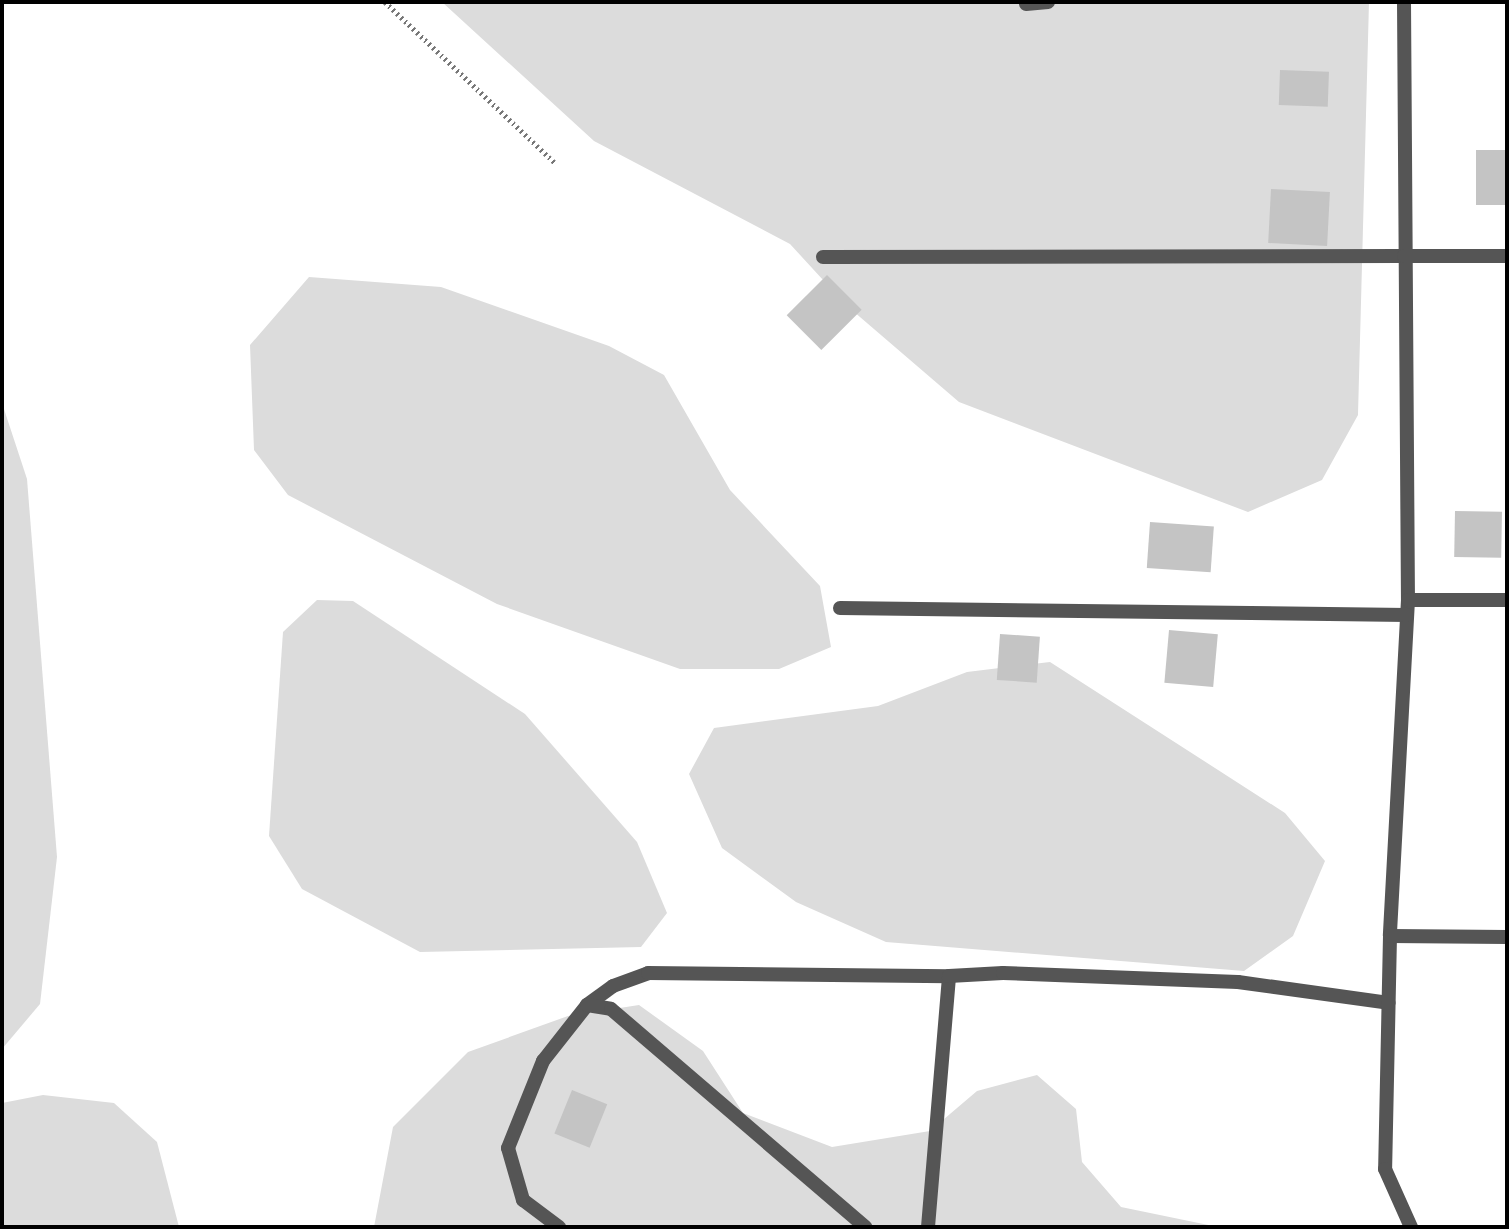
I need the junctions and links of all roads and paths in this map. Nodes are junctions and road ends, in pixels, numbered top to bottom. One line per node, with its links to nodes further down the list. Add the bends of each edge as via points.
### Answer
1 (385, 2): 5 (path)
2 (1048, 2): 4 (street)
3 (1404, 2): 6 (street)
4 (1026, 4)
5 (555, 163)
6 (1404, 256): 7 (street); 8 (street); 10 (street)
7 (1507, 256)
8 (823, 257)
9 (1507, 600): 10 (street)
10 (1408, 607): 11 (street); 12 (street)
11 (840, 608)
12 (1390, 936): 13 (street); 15 (street)
13 (1507, 937)
14 (949, 976): 15 (street, via 1003,973 1238,982); 16 (street, via 648,973); 19 (street)
15 (1389, 1003): 20 (street, via 1385,1169)
16 (587, 1005): 17 (street, via 543,1060 508,1148 523,1200); 18 (street, via 611,1009)
17 (559, 1227)
18 (865, 1227)
19 (928, 1227)
20 (1411, 1227)

